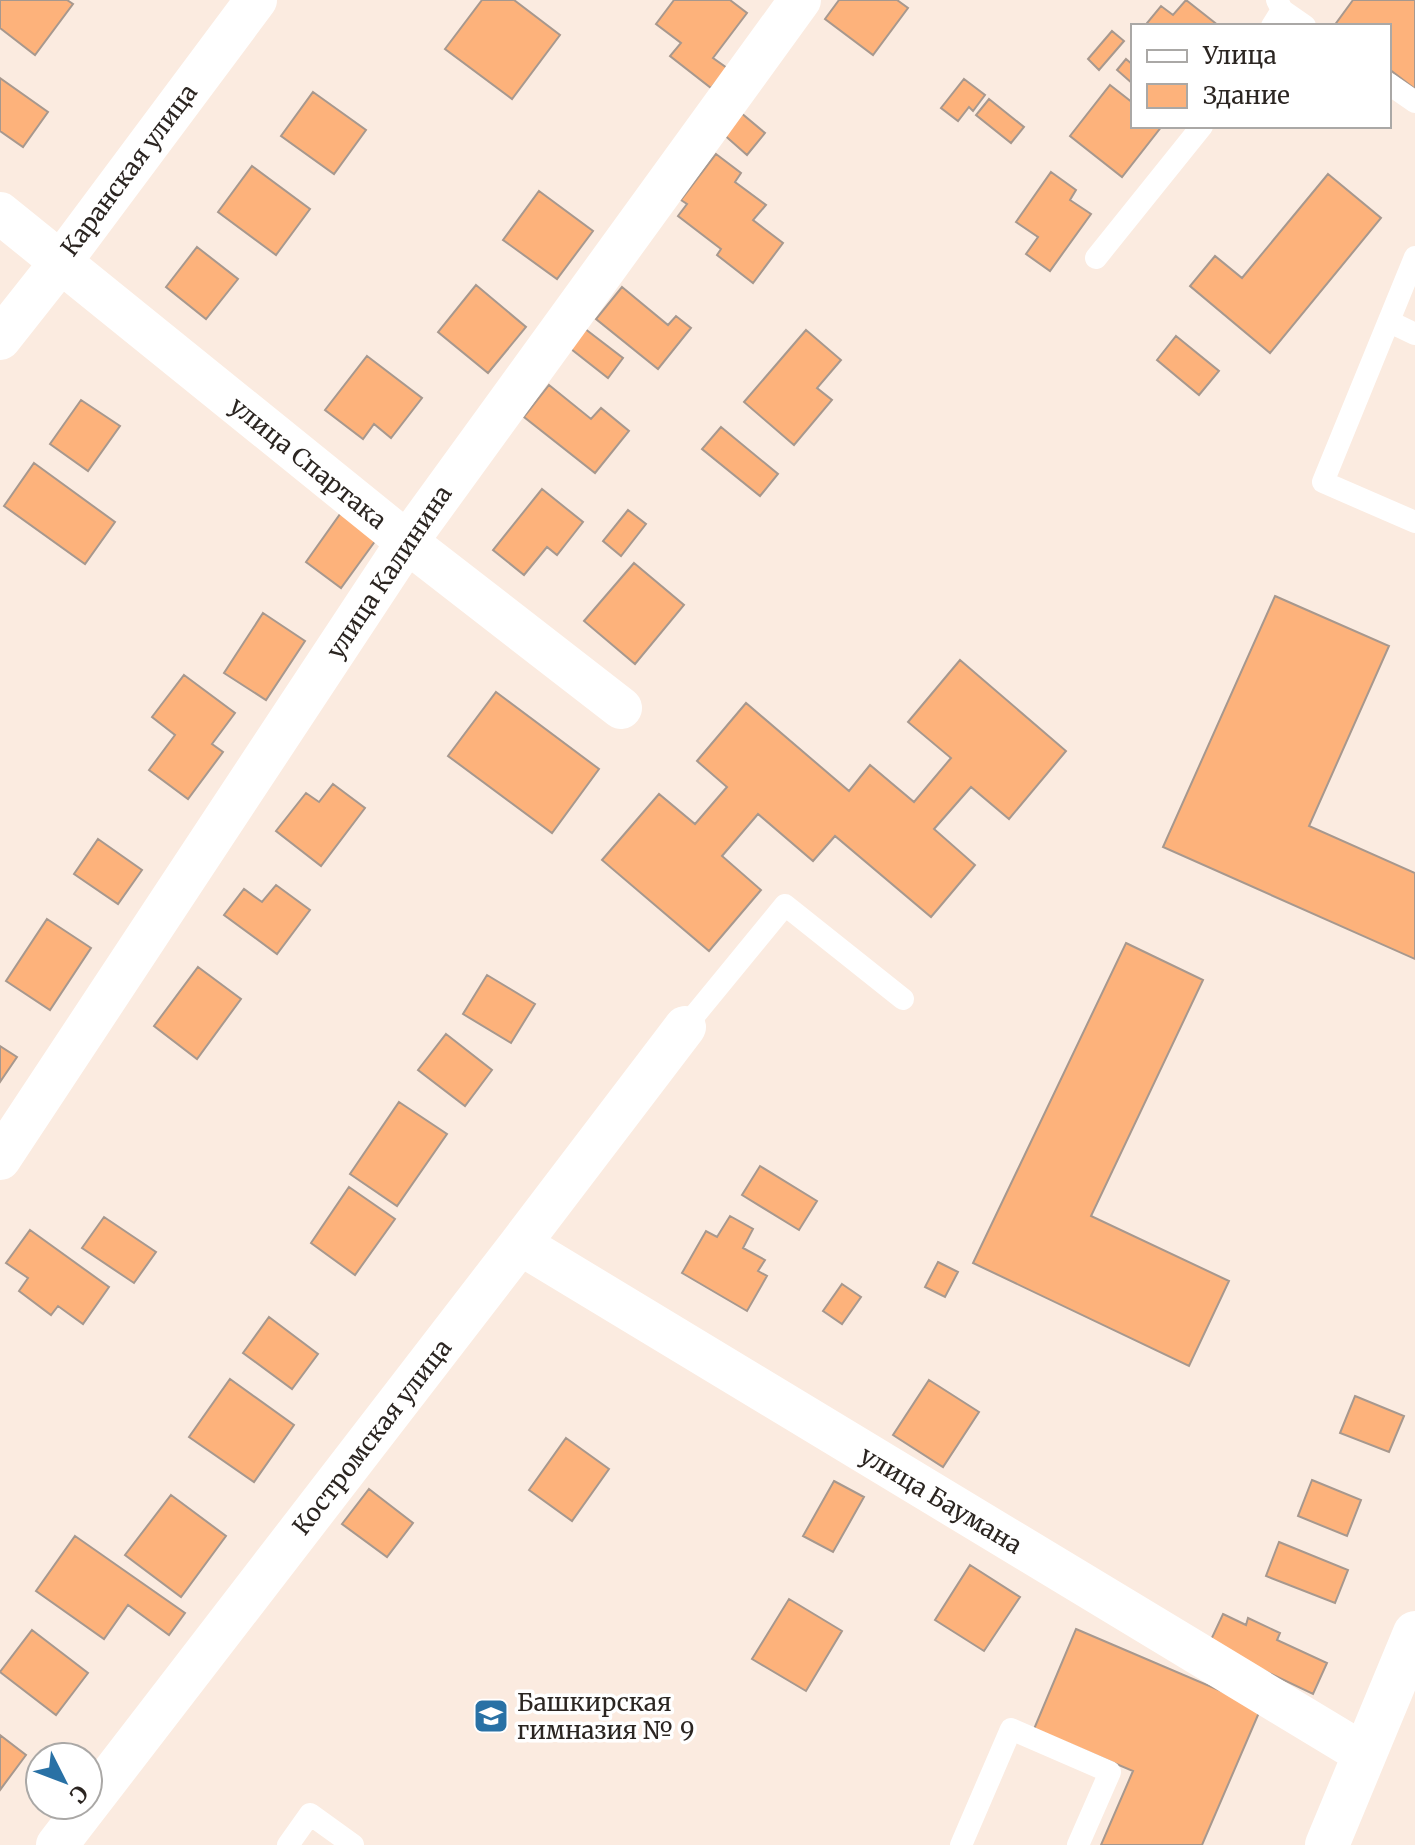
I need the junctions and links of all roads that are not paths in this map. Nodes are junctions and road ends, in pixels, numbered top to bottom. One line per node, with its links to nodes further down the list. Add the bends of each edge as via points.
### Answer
1 (256, 0): 11 (street, Каранская улица)
2 (800, 0): 16 (street, улица Калинина)
3 (1277, 12): 4 (lane)
4 (1301, 24)
5 (1391, 85): 6 (lane)
6 (1415, 102)
7 (1200, 128): 10 (lane)
8 (0, 213): 11 (street, улица Спартака)
9 (1415, 257): 12 (lane)
10 (1096, 258)
11 (60, 263): 14 (street, Каранская улица); 16 (street, улица Спартака)
12 (1390, 322): 13 (lane); 15 (lane, via 1323,482)
13 (1415, 334)
14 (0, 339)
15 (1415, 522)
16 (407, 542): 17 (street, улица Спартака); 20 (street, улица Калинина)
17 (621, 708)
18 (903, 999): 19 (lane, via 785,905)
19 (685, 1027): 21 (street, Костромская улица)
20 (0, 1159)
21 (520, 1244): 23 (street, улица Баумана); 24 (street, Костромская улица)
22 (1415, 1633): 23 (main road)
23 (1364, 1754): 29 (main road)
24 (57, 1845)
25 (288, 1845): 26 (lane, via 310,1814)
26 (353, 1845)
27 (961, 1845): 28 (lane, via 1011,1729 1110,1772)
28 (1078, 1845)
29 (1327, 1845)

